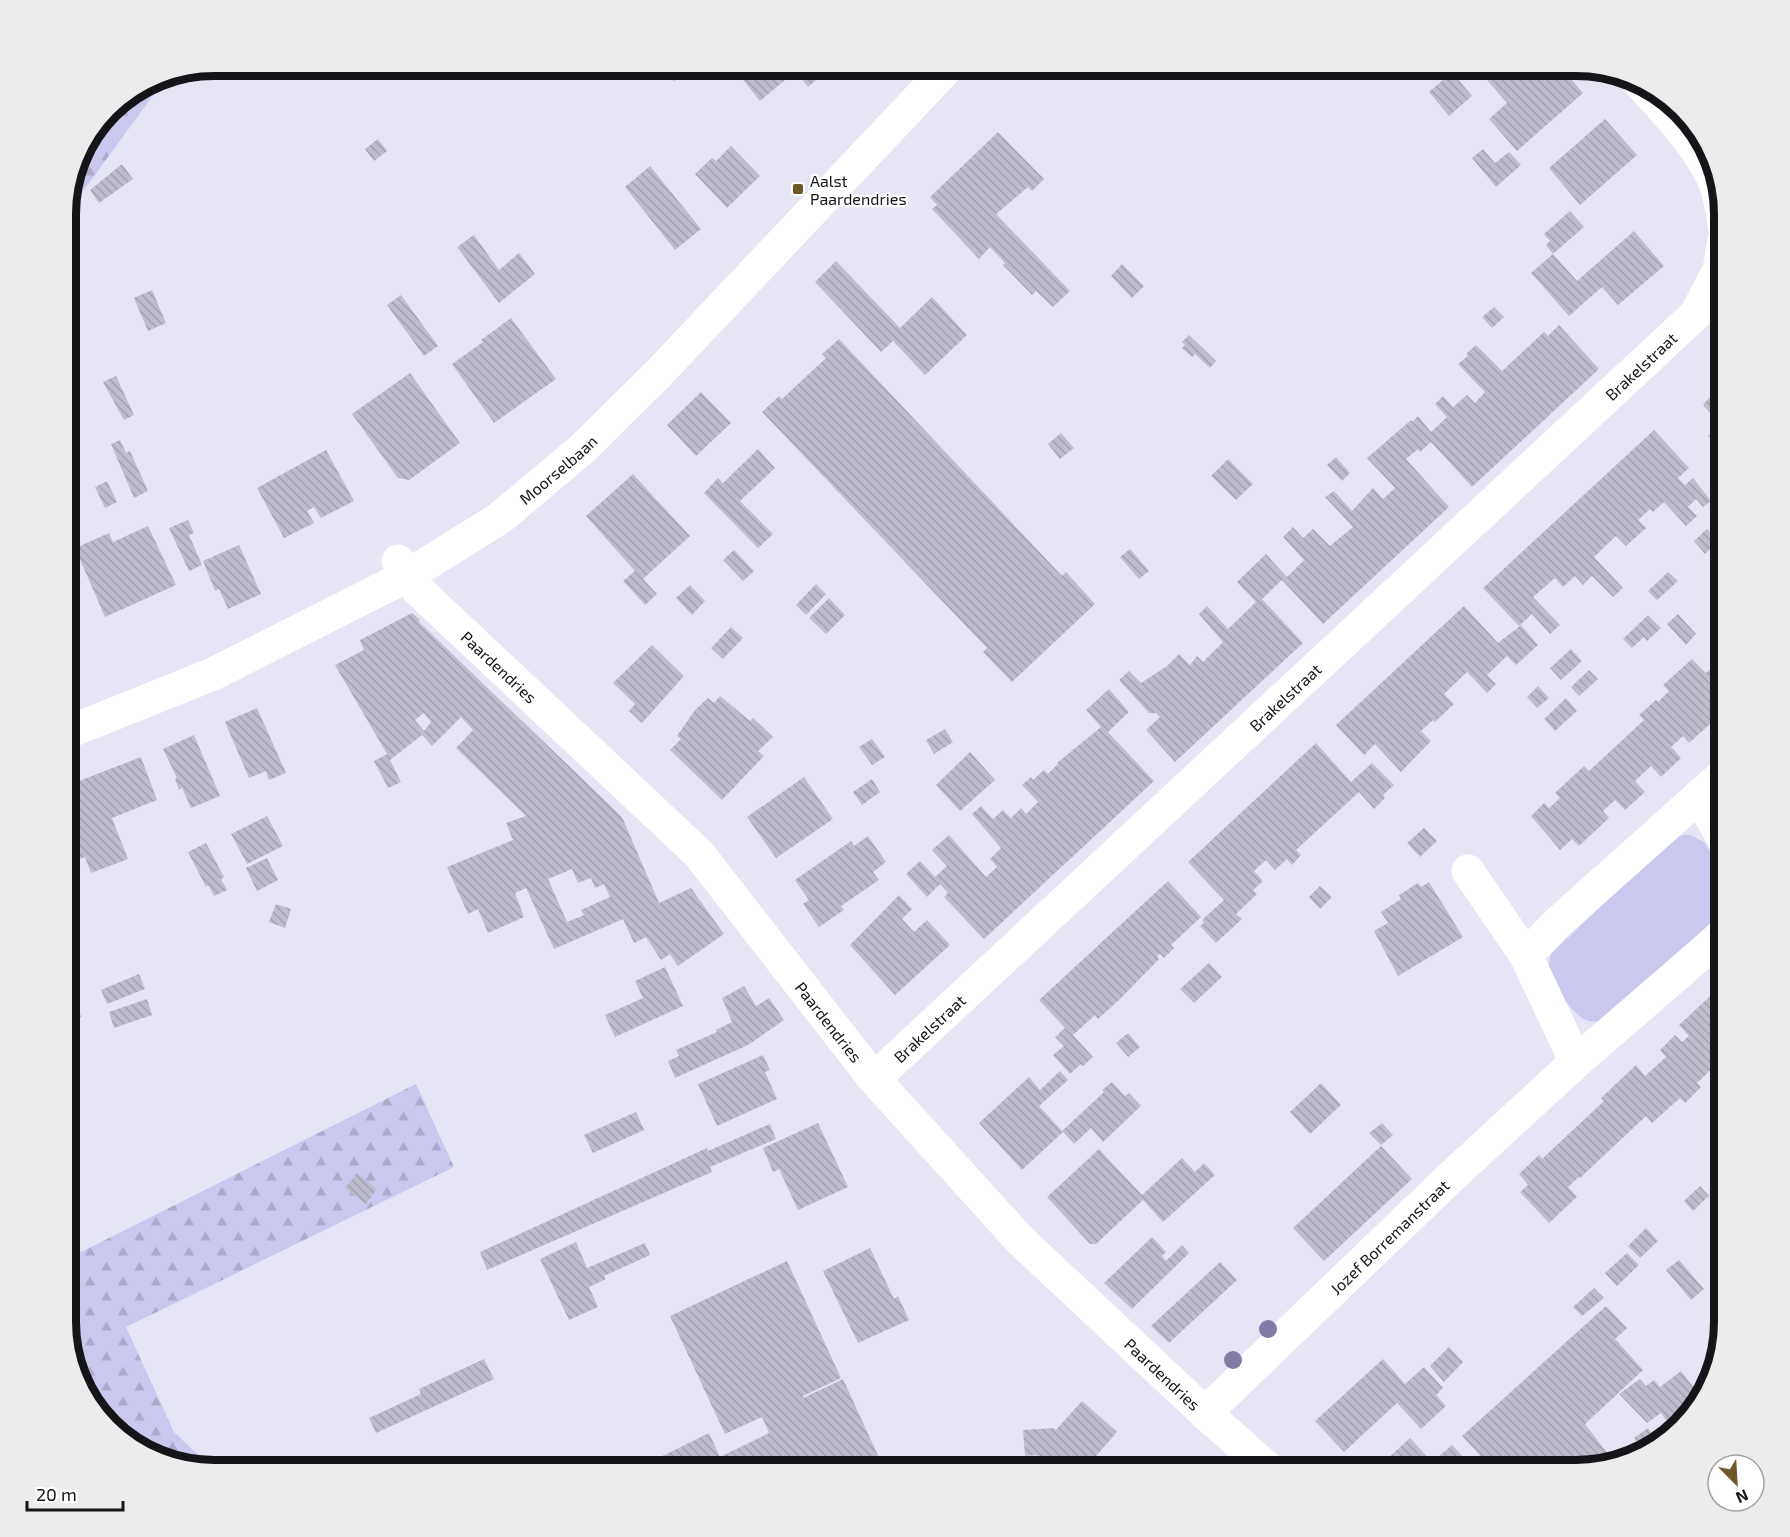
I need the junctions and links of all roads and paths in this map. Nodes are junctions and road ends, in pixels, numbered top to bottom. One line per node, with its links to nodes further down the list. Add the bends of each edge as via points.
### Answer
1 (939, 76): 5 (street, Moorselbaan, via 581,450 500,518)
2 (1714, 280): 4 (street, Brakelstraat)
3 (1714, 303): 4 (street, Brakelstraat)
4 (1696, 314): 14 (street, Brakelstraat)
5 (403, 569): 6 (street, Moorselbaan, via 213,674); 14 (street, Paardendries, via 417,589 699,854)
6 (77, 729)
7 (1714, 783): 8 (street)
8 (1699, 796): 9 (street); 12 (street, via 1554,926)
9 (1714, 822)
10 (1468, 871): 12 (street)
11 (1714, 943): 13 (street, Jozef Borremanstraat)
12 (1526, 956): 13 (street)
13 (1576, 1062): 15 (street, Jozef Borremanstraat)
14 (874, 1079): 15 (street, Paardendries, via 1020,1240)
15 (1205, 1413): 16 (street, Paardendries)
16 (1258, 1460)

